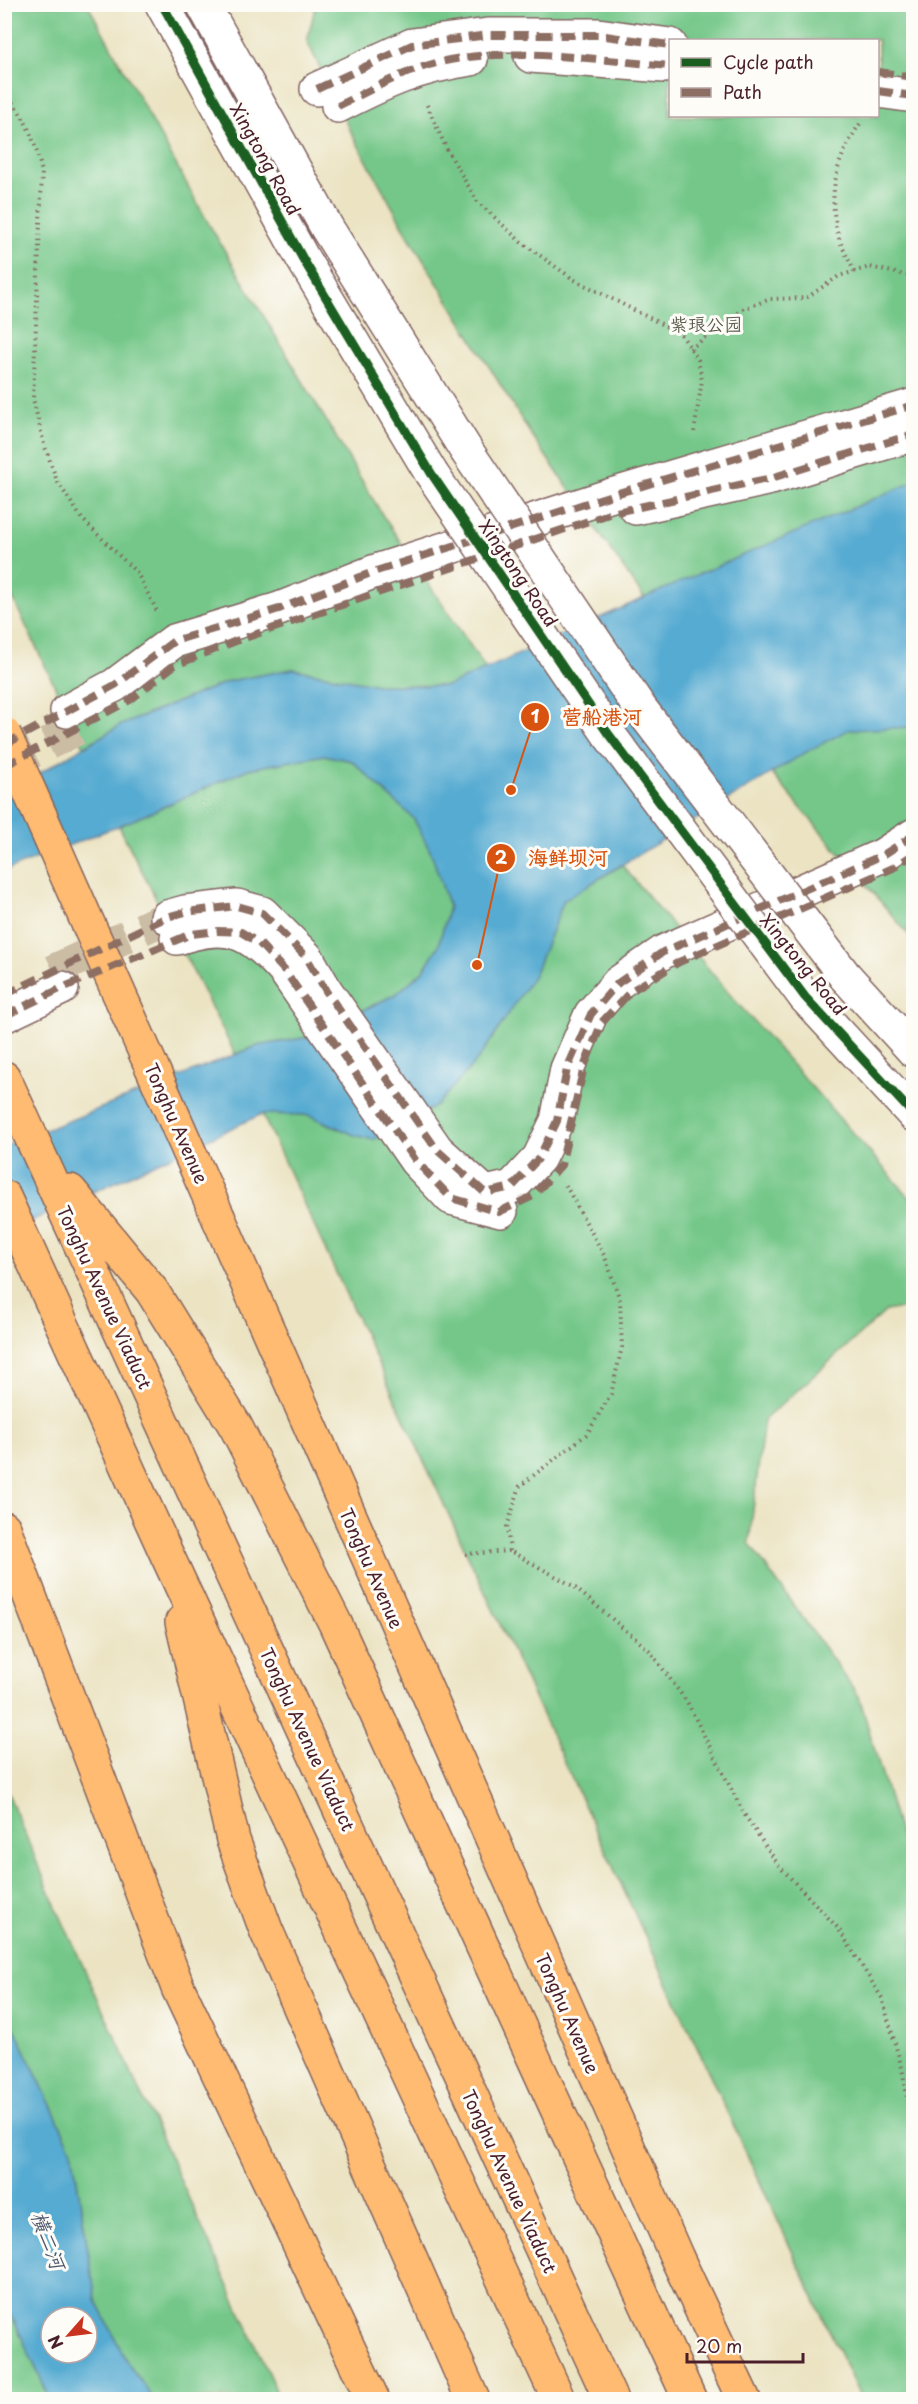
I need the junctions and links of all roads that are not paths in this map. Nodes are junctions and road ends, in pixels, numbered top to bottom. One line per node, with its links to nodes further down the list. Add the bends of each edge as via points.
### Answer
1 (162, 4): 19 (street, Xingtong Road, bridge, via 303,259 431,473 607,732 805,997)
2 (203, 4): 17 (street, Xingtong Road, bridge, via 327,228 466,450 640,708 844,976)
3 (669, 45): 4 (street, via 598,36 488,35 412,45 327,98 432,64 495,55)
4 (669, 66)
5 (879, 72): 6 (street)
6 (914, 77)
7 (879, 91): 8 (street)
8 (914, 96)
9 (914, 405): 10 (street, via 690,471 373,572 279,609 174,641 72,720 130,699 173,666 236,641 612,513 771,478)
10 (914, 434)
11 (4, 734): 30 (main road, Tonghu Avenue, bridge, via 677,2258)
12 (914, 835): 21 (street, via 883,855 663,952 618,983 591,1014 567,1069 557,1121 539,1158 512,1187 485,1193)
13 (914, 854): 21 (street, via 893,868 679,962 631,991 602,1022 584,1067 561,1165 533,1196 499,1212 450,1198)
14 (172, 928): 21 (street, via 214,907 237,906 262,913 307,958 315,996)
15 (4, 995): 16 (street, via 58,980)
16 (4, 1016)
17 (914, 1051)
18 (4, 1078): 20 (main road, Tonghu Avenue Viaduct)
19 (914, 1115)
20 (40, 1154): 28 (main road, Tonghu Avenue Viaduct); 29 (main road, via 152,1291 236,1428 335,1623)
21 (426, 1155)
22 (4, 1197): 24 (main road)
23 (4, 1528): 25 (main road, via 178,1988)
24 (167, 1556): 26 (main road, via 233,1840 245,1874 266,1930); 27 (main road)
25 (374, 2400)
26 (473, 2400)
27 (559, 2400)
28 (611, 2400)
29 (690, 2400)
30 (744, 2400)

